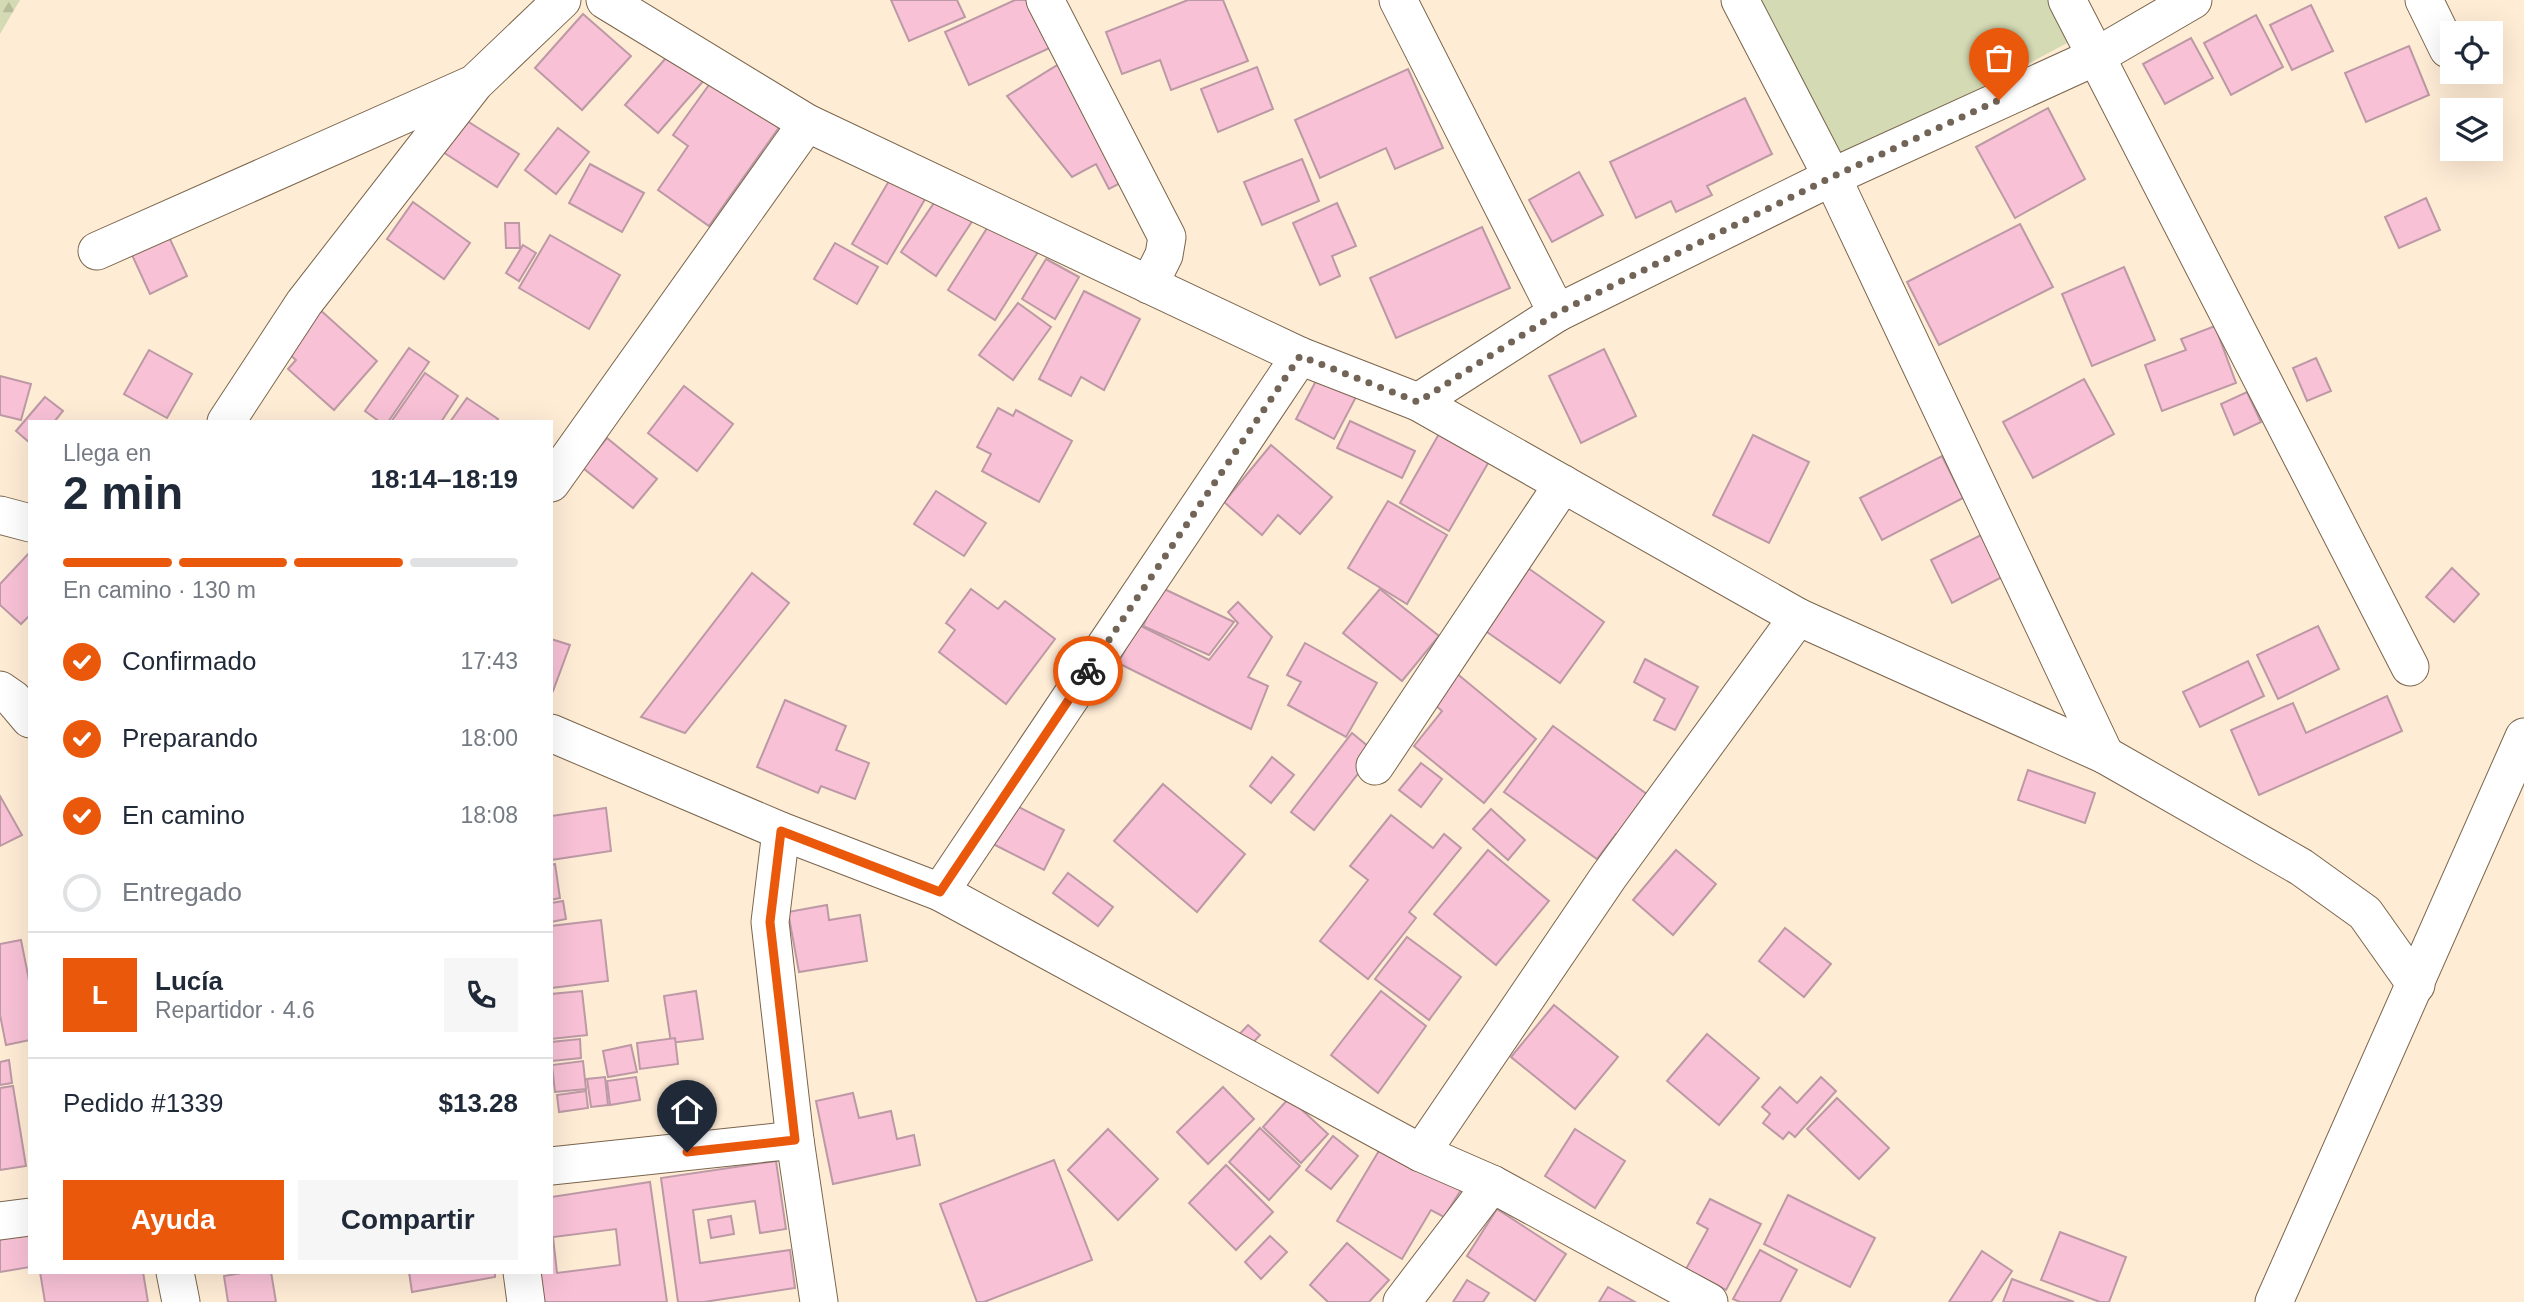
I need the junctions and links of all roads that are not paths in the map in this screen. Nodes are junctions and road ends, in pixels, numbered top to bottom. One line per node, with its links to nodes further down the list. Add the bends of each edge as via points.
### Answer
1 (562, 0): 11 (street)
2 (605, 0): 12 (street)
3 (1045, 0): 15 (street, via 1167,237 1164,255)
4 (1398, 0): 16 (street)
5 (1740, 0): 13 (street)
6 (2067, 0): 10 (street)
7 (2193, 0): 10 (street)
8 (2424, 0): 9 (street)
9 (2440, 33)
10 (2095, 57): 13 (street); 25 (street)
11 (475, 83): 14 (street); 19 (street, via 304,303)
12 (807, 123): 15 (street); 20 (street)
13 (1832, 177): 16 (street); 30 (street)
14 (97, 251)
15 (1149, 285): 17 (street)
16 (1557, 313): 18 (street)
17 (1300, 356): 18 (street); 33 (street)
18 (1418, 402): 21 (street)
19 (227, 420)
20 (553, 480)
21 (1563, 484): 24 (street); 31 (street)
22 (0, 515): 23 (street)
23 (28, 522)
24 (1798, 617): 30 (street); 36 (street, via 1609,876)
25 (2410, 667)
26 (0, 690): 27 (street)
27 (28, 717)
28 (553, 734): 32 (street)
29 (2524, 737): 34 (street)
30 (2105, 755): 34 (street, via 2301,867 2365,913)
31 (1375, 766)
32 (781, 831): 33 (street); 35 (street, via 770,922)
33 (940, 892): 36 (street)
34 (2416, 985): 48 (street)
35 (795, 1140): 37 (street); 45 (street)
36 (1421, 1153): 38 (street)
37 (553, 1166)
38 (1492, 1184): 46 (street); 47 (street)
39 (28, 1217): 40 (street)
40 (0, 1222)
41 (175, 1274): 43 (street)
42 (522, 1274): 44 (street)
43 (181, 1302)
44 (526, 1302)
45 (819, 1302)
46 (1402, 1302)
47 (1709, 1302)
48 (2274, 1302)

